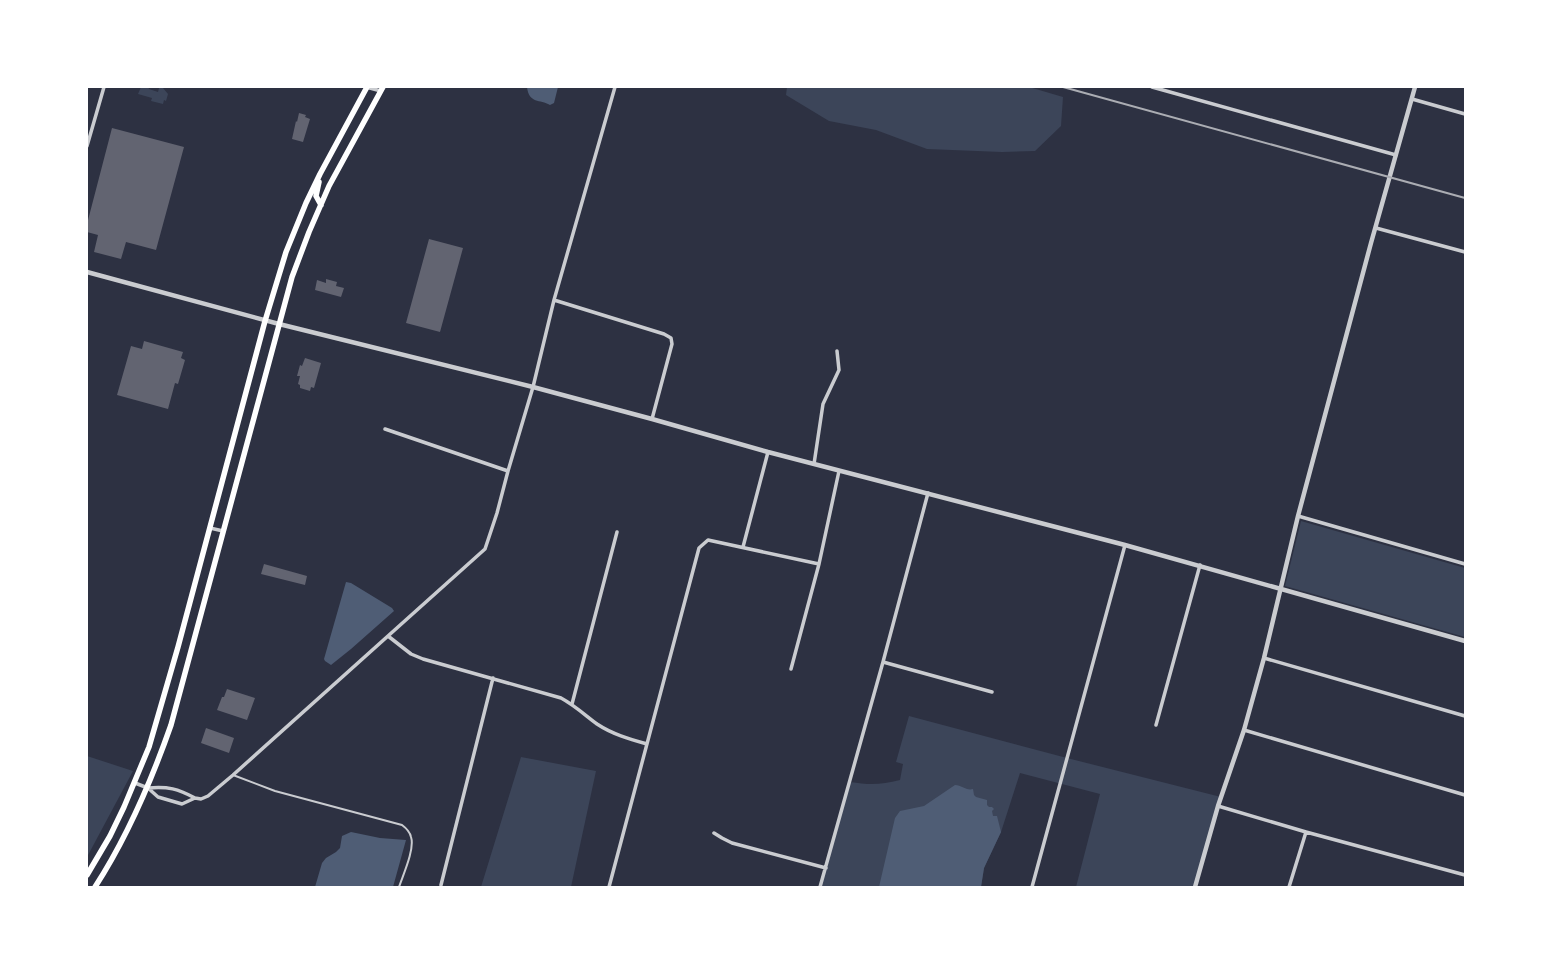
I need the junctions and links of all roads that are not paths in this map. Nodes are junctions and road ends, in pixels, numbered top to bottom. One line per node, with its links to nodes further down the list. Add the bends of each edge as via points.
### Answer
1 (104, 87): 10 (street)
2 (367, 87): 6 (street); 12 (main road)
3 (615, 87): 17 (street)
4 (1152, 87): 7 (street)
5 (1415, 87): 8 (street)
6 (382, 89): 13 (main road)
7 (1166, 89): 11 (street)
8 (1412, 99): 9 (street); 11 (street)
9 (1465, 114)
10 (87, 146)
11 (1396, 155): 14 (street)
12 (320, 174): 13 (main road, via 316,196); 18 (main road, via 286,252)
13 (321, 205): 19 (main road, via 299,258)
14 (1376, 228): 15 (street); 29 (street)
15 (1465, 252)
16 (87, 272): 18 (street)
17 (554, 300): 21 (street); 22 (street, via 671,338 672,344)
18 (265, 321): 19 (street); 30 (main road)
19 (279, 324): 21 (street); 31 (main road)
20 (838, 350): 25 (street, via 839,370 822,404)
21 (533, 388): 22 (street); 26 (street)
22 (652, 419): 24 (street)
23 (385, 429): 26 (street)
24 (768, 452): 25 (street); 34 (street)
25 (814, 464): 27 (street)
26 (508, 471): 39 (street, via 485,549)
27 (839, 471): 28 (street); 35 (street)
28 (928, 493): 33 (street); 42 (street)
29 (1298, 516): 36 (street); 38 (street)
30 (210, 528): 31 (street); 52 (main road, via 158,718)
31 (223, 530): 53 (main road, via 171,725)
32 (617, 532): 46 (street)
33 (1125, 545): 37 (street); 67 (street)
34 (743, 547): 35 (street); 50 (street, via 708,540 699,548)
35 (819, 564): 43 (street)
36 (1465, 564)
37 (1200, 565): 38 (street); 48 (street)
38 (1280, 588): 40 (street); 41 (street)
39 (388, 636): 44 (street, via 411,654 423,659); 51 (street)
40 (1465, 641)
41 (1264, 658): 47 (street); 49 (street)
42 (883, 662): 45 (street); 59 (street)
43 (791, 669)
44 (493, 678): 46 (street, via 561,698); 62 (street)
45 (992, 692)
46 (572, 704): 50 (street, via 598,725 623,738)
47 (1465, 716)
48 (1156, 725)
49 (1244, 730): 54 (street); 56 (street)
50 (646, 744): 65 (street)
51 (233, 775): 55 (street, via 208,796); 64 (lane, via 275,791 402,824 412,838 410,854)
52 (135, 783): 53 (street); 60 (main road, via 110,836)
53 (148, 788): 55 (street, via 163,786); 55 (street, via 158,797 182,804); 63 (main road, via 122,842)
54 (1465, 795)
55 (195, 798)
56 (1218, 806): 57 (street); 68 (street)
57 (1306, 832): 61 (street); 69 (street)
58 (714, 833): 59 (street, via 732,843)
59 (826, 868): 66 (street)
60 (87, 875)
61 (1465, 875)
62 (441, 885)
63 (95, 887)
64 (399, 887)
65 (609, 887)
66 (820, 887)
67 (1032, 887)
68 (1195, 887)
69 (1289, 887)

